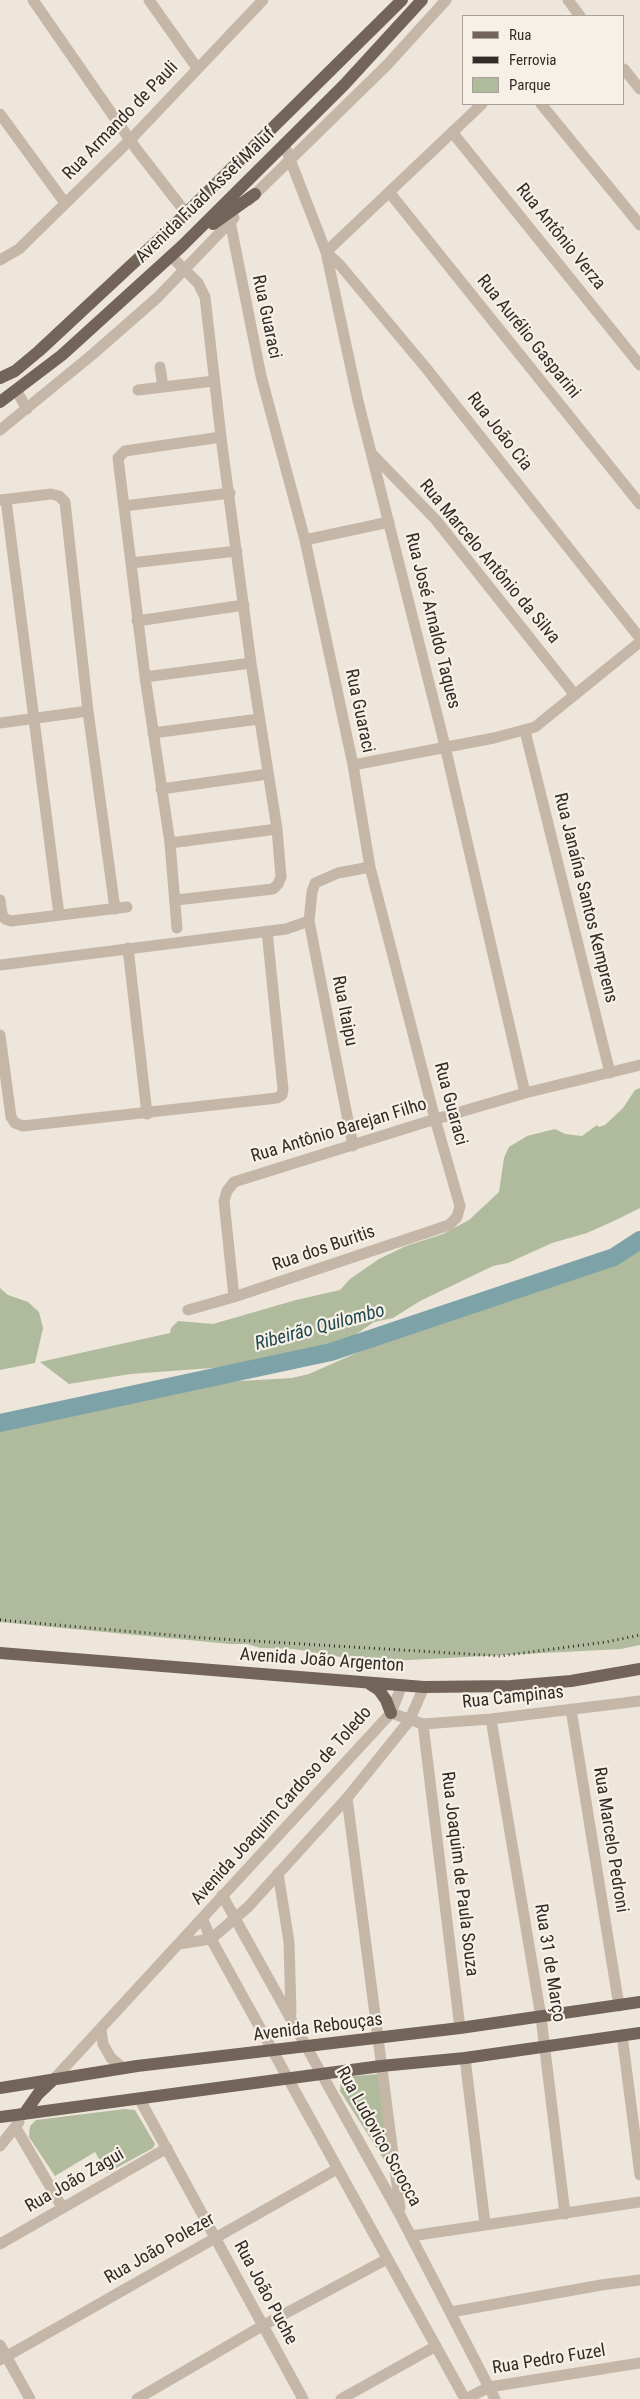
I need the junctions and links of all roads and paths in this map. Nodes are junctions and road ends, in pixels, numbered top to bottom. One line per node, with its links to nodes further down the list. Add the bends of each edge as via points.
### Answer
1 (33, 0): 16 (street)
2 (149, 0): 9 (street)
3 (263, 0): 9 (street, Rua Armando de Pauli)
4 (402, 0): 23 (main road, Avenida Fuad Assef Maluf)
5 (422, 0): 17 (main road, Avenida Fuad Assef Maluf)
6 (446, 0): 19 (street, via 387,65)
7 (568, 0): 8 (street)
8 (577, 15)
9 (198, 68): 16 (street, Rua Armando de Pauli)
10 (625, 70): 11 (street)
11 (640, 89)
12 (481, 105): 15 (street)
13 (542, 105): 25 (street)
14 (0, 114): 22 (street)
15 (452, 132): 20 (street); 31 (street, Rua Antônio Verza)
16 (131, 139): 22 (street, Rua Armando de Pauli); 23 (street)
17 (284, 144): 18 (main road, Avenida Fuad Assef Maluf); 19 (street, Rua José Arnaldo Taques)
18 (272, 157): 19 (street); 26 (main road, Avenida Fuad Assef Maluf)
19 (290, 162): 21 (street); 27 (street, Rua José Arnaldo Taques)
20 (389, 192): 27 (street); 45 (street, Rua Aurélio Gasparini)
21 (255, 194): 24 (street); 26 (main road)
22 (65, 203): 29 (street, Rua Armando de Pauli, via 19,249)
23 (186, 213): 33 (main road, Avenida Fuad Assef Maluf, via 39,351 15,371)
24 (230, 221): 30 (street); 48 (street, Rua Guaraci, via 260,376)
25 (640, 225)
26 (182, 246): 28 (main road, Avenida Fuad Assef Maluf)
27 (326, 252): 42 (street, Rua José Arnaldo Taques); 53 (street, Rua João Cia, via 426,368)
28 (171, 256): 30 (street); 36 (main road, Avenida Fuad Assef Maluf, via 62,355)
29 (0, 260)
30 (184, 268): 34 (street, via 198,283 205,297); 39 (street, via 126,326)
31 (640, 365)
32 (160, 367): 35 (street)
33 (0, 378)
34 (214, 381): 35 (street); 41 (street)
35 (162, 387): 37 (street)
36 (16, 390): 38 (main road, Avenida Fuad Assef Maluf); 39 (street)
37 (138, 390)
38 (0, 402)
39 (27, 409): 40 (street)
40 (0, 430)
41 (221, 437): 43 (street); 46 (street, via 120,454)
42 (372, 453): 47 (street, Rua José Arnaldo Taques); 57 (street, Rua Marcelo Antônio da Silva, via 436,520)
43 (230, 493): 46 (street); 49 (street)
44 (3, 500): 58 (street, via 51,494 65,502); 59 (street)
45 (640, 504)
46 (124, 506): 50 (street)
47 (389, 522): 48 (street); 64 (street, Rua José Arnaldo Taques)
48 (305, 540): 65 (street, Rua Guaraci)
49 (237, 551): 50 (street); 51 (street)
50 (131, 563): 52 (street)
51 (244, 605): 52 (street); 55 (street)
52 (137, 621): 56 (street)
53 (640, 638)
54 (640, 642): 57 (street)
55 (251, 663): 56 (street); 60 (street)
56 (145, 677): 63 (street)
57 (575, 696): 62 (street)
58 (88, 711): 59 (street); 74 (street)
59 (32, 719): 61 (street); 75 (street)
60 (259, 719): 63 (street); 66 (street)
61 (0, 723)
62 (525, 731): 64 (street); 83 (street, Rua Janaína Santos Kemprens)
63 (153, 733): 67 (street)
64 (446, 746): 65 (street); 84 (street, Rua José Arnaldo Taques)
65 (353, 765): 70 (street, Rua Guaraci)
66 (268, 774): 67 (street); 68 (street)
67 (162, 789): 69 (street)
68 (277, 829): 69 (street); 72 (street, via 281,877 273,889)
69 (170, 843): 72 (street)
70 (370, 867): 76 (street, Rua Itaipu, via 338,873 316,883); 86 (street, Rua Guaraci)
71 (0, 900): 75 (street, via 5,919)
72 (176, 900): 77 (street)
73 (127, 907): 74 (street)
74 (115, 909): 75 (street)
75 (59, 915)
76 (309, 921): 78 (street); 87 (street, Rua Itaipu)
77 (178, 928)
78 (267, 931): 79 (street); 85 (street, via 282,1095)
79 (128, 948): 80 (street); 85 (street)
80 (0, 965)
81 (0, 1035): 85 (street, via 11,1118 15,1123 22,1126)
82 (640, 1065): 83 (street, Rua Antônio Barejan Filho)
83 (610, 1073): 84 (street, Rua Antônio Barejan Filho)
84 (525, 1093): 86 (street, Rua Antônio Barejan Filho)
85 (147, 1114)
86 (435, 1119): 87 (street, Rua Antônio Barejan Filho); 88 (street, Rua Guaraci)
87 (352, 1146): 89 (street, Rua Antônio Barejan Filho, via 234,1182 226,1191 224,1201)
88 (460, 1206): 89 (street, Rua dos Buritis, via 457,1217 449,1225)
89 (234, 1297): 90 (street, Rua dos Buritis)
90 (188, 1310)
91 (0, 1653): 93 (main road, Avenida João Argenton)
92 (640, 1669): 95 (main road, Avenida João Argenton, via 571,1681 510,1686)
93 (368, 1683): 94 (main road, Avenida João Argenton); 98 (main road, via 379,1690)
94 (402, 1686): 95 (main road, Avenida João Argenton); 98 (street, Avenida Joaquim Cardoso de Toledo)
95 (424, 1686): 100 (street)
96 (640, 1701): 97 (street, Rua Campinas)
97 (572, 1709): 99 (street, Rua Campinas); 110 (street, Rua Marcelo Pedroni)
98 (391, 1713): 100 (street, Rua Campinas); 104 (street, Avenida Joaquim Cardoso de Toledo)
99 (491, 1719): 101 (street, Rua Campinas); 112 (street, Rua 31 de Março)
100 (409, 1721): 101 (street, Rua Campinas); 102 (street)
101 (423, 1724): 113 (street, Rua Joaquim de Paula Souza)
102 (347, 1798): 103 (street); 117 (street)
103 (278, 1873): 106 (street); 111 (street, via 289,1942)
104 (222, 1895): 105 (street, Avenida Joaquim Cardoso de Toledo); 106 (street, Rua Ludovico Scrocca)
105 (202, 1918): 107 (street); 108 (street, Avenida Joaquim Cardoso de Toledo)
106 (235, 1920): 107 (street); 111 (street, Rua Ludovico Scrocca)
107 (211, 1939): 108 (street); 120 (street)
108 (179, 1944): 114 (street, Avenida Joaquim Cardoso de Toledo)
109 (640, 2002): 110 (main road, Avenida Rebouças)
110 (619, 2006): 112 (main road, Avenida Rebouças)
111 (291, 2015): 118 (street, Rua Ludovico Scrocca)
112 (541, 2017): 113 (main road, Avenida Rebouças); 119 (street, Rua 31 de Março)
113 (460, 2028): 117 (main road, Avenida Rebouças)
114 (100, 2030): 123 (street, via 111,2058); 125 (street, Avenida Joaquim Cardoso de Toledo)
115 (640, 2033): 116 (main road)
116 (622, 2036): 119 (main road); 135 (street)
117 (377, 2038): 118 (main road, Avenida Rebouças); 122 (street)
118 (308, 2046): 120 (main road, Avenida Rebouças); 124 (street, Rua Ludovico Scrocca)
119 (544, 2046): 121 (main road); 138 (street, Rua 31 de Março)
120 (272, 2051): 123 (main road, Avenida Rebouças); 126 (street)
121 (465, 2058): 122 (main road); 140 (street)
122 (381, 2066): 124 (main road); 139 (street)
123 (123, 2068): 125 (main road, Avenida Rebouças)
124 (323, 2074): 126 (main road); 139 (street, Rua Ludovico Scrocca)
125 (54, 2079): 127 (main road, Avenida Rebouças); 129 (main road)
126 (287, 2079): 128 (main road); 134 (street)
127 (0, 2088)
128 (139, 2098): 129 (main road); 133 (street, Rua João Puche)
129 (24, 2114): 130 (main road); 131 (street)
130 (0, 2117)
131 (16, 2128): 132 (street); 137 (street)
132 (0, 2146)
133 (167, 2148): 137 (street, Rua João Zagui); 142 (street, Rua João Puche)
134 (337, 2169): 142 (street, Rua João Polezer); 144 (street)
135 (640, 2175)
136 (640, 2202): 138 (street)
137 (62, 2207): 143 (street, Rua João Zagui)
138 (565, 2214): 140 (street)
139 (400, 2215): 141 (street, Rua Ludovico Scrocca)
140 (485, 2224): 141 (street)
141 (412, 2236): 146 (street, Rua Ludovico Scrocca)
142 (216, 2238): 147 (street, Rua João Puche); 150 (street, Rua João Polezer)
143 (0, 2244)
144 (387, 2259): 147 (street); 149 (street)
145 (640, 2280): 146 (street)
146 (451, 2312): 152 (street, Rua Ludovico Scrocca)
147 (262, 2326): 154 (street); 155 (street, Rua João Puche)
148 (0, 2345): 150 (street)
149 (436, 2346): 156 (street); 157 (street)
150 (3, 2358): 153 (street)
151 (640, 2363): 152 (street, Rua Pedro Fuzel)
152 (489, 2387): 157 (street, Rua Pedro Fuzel); 158 (street, Rua Ludovico Scrocca)
153 (30, 2399)
154 (137, 2399)
155 (303, 2399)
156 (342, 2399)
157 (465, 2399)
158 (495, 2399)

